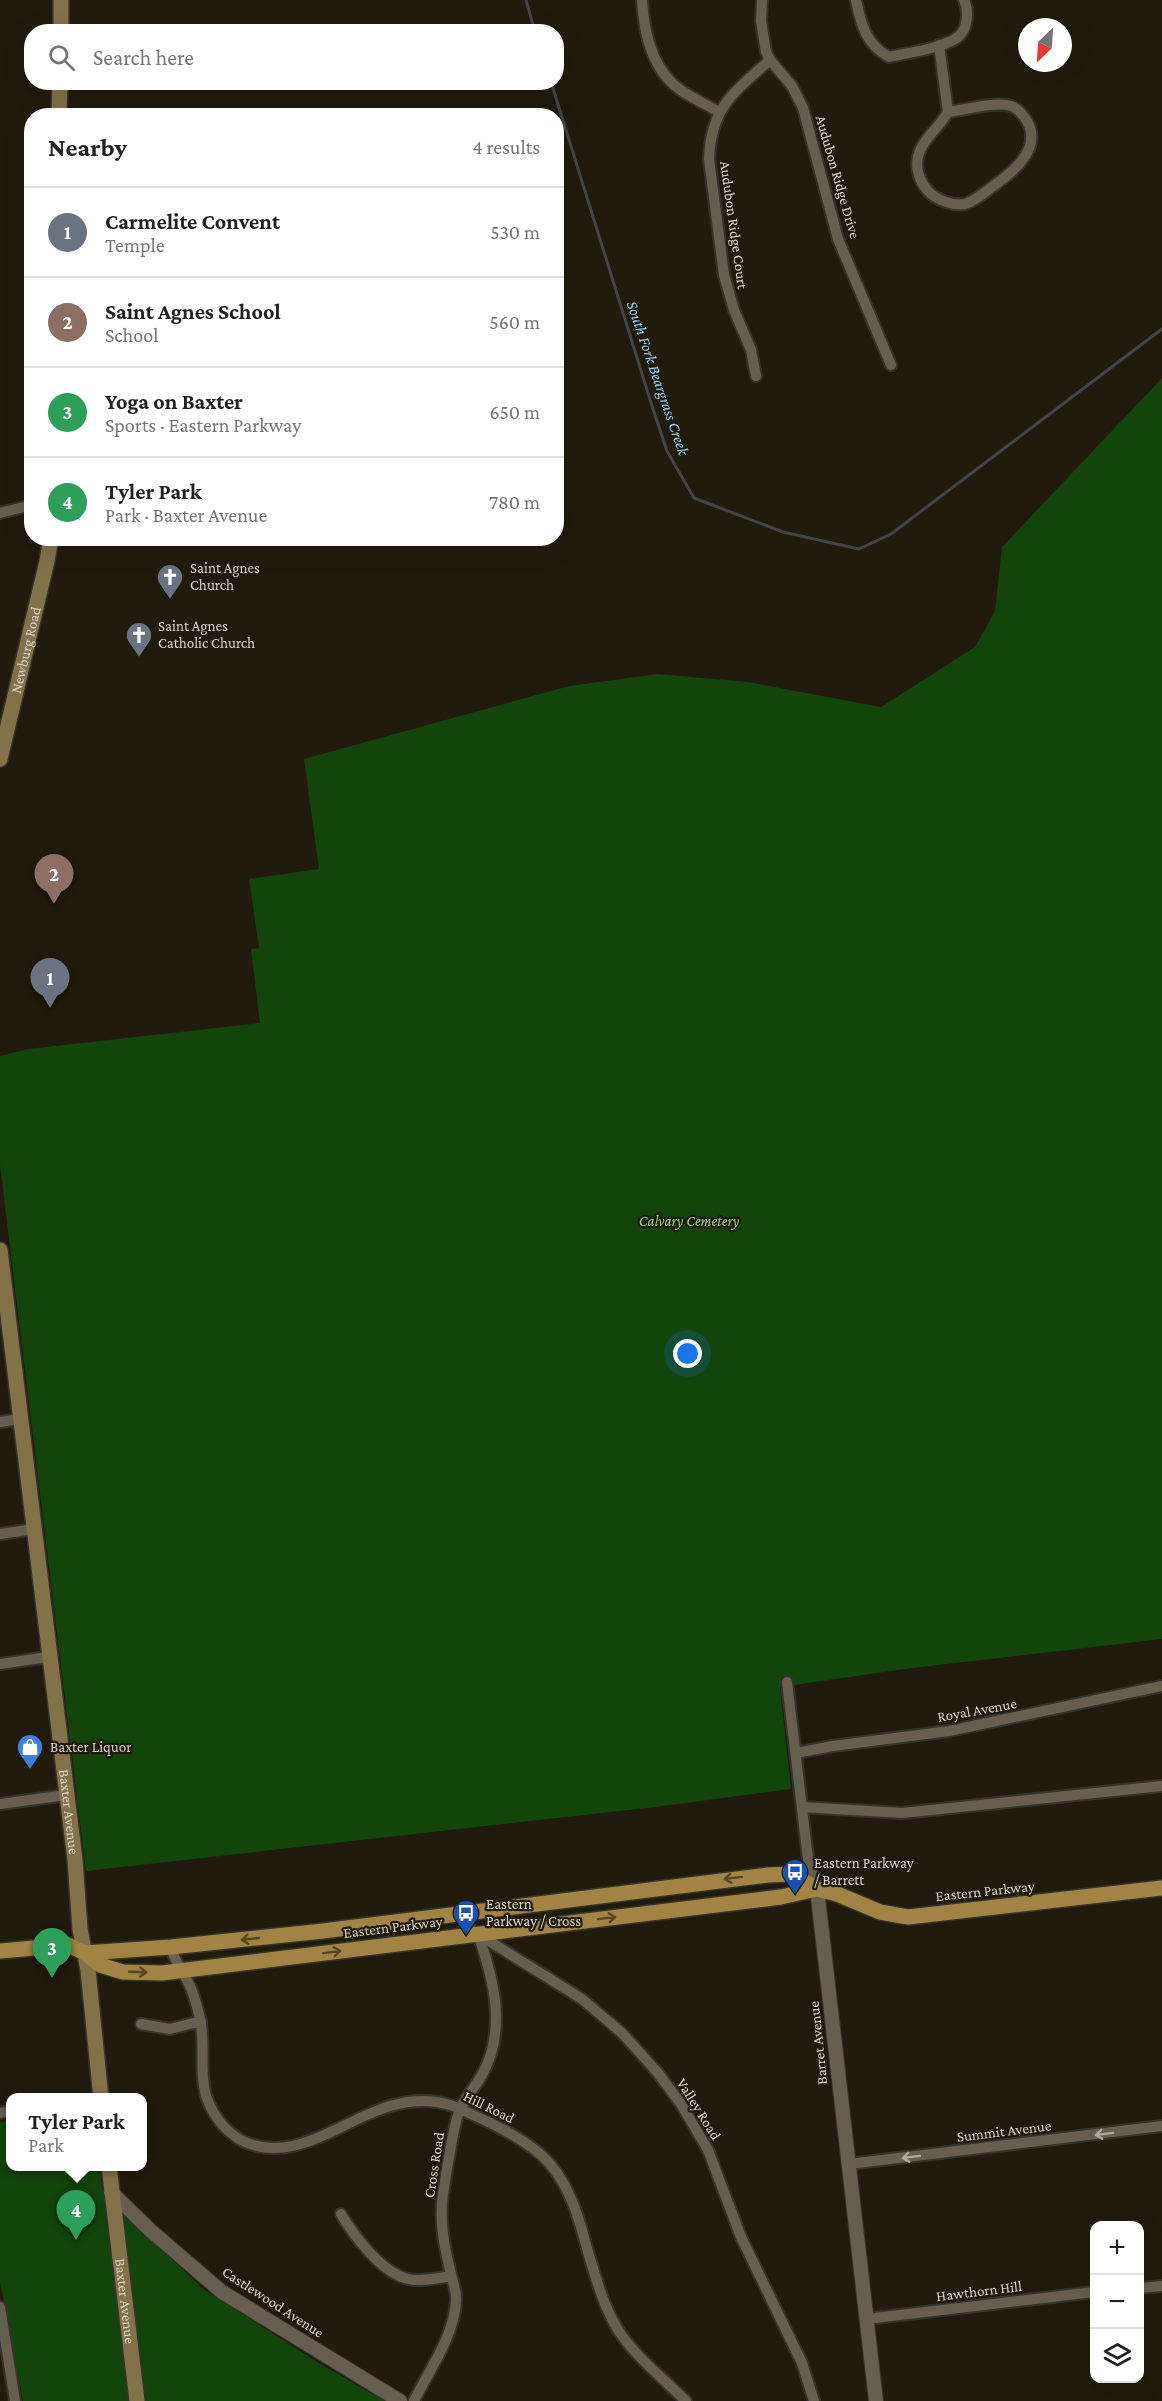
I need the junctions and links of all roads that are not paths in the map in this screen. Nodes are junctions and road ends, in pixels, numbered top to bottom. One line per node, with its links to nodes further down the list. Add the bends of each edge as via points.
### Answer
1 (61, 0): 6 (main road)
2 (642, 0): 11 (street, via 648,46 662,70 681,90)
3 (762, 0): 8 (street, Audubon Ridge Drive, via 763,42)
4 (856, 0): 7 (street, via 868,41 889,57)
5 (964, 0): 7 (street, via 968,10 959,36)
6 (61, 24)
7 (939, 45): 12 (street)
8 (770, 60): 11 (street, Audubon Ridge Court, via 737,89); 13 (street, Audubon Ridge Drive, via 792,86 803,108 838,239)
9 (60, 90): 10 (main road)
10 (59, 108)
11 (719, 112): 14 (street, Audubon Ridge Court, via 711,135 709,159 720,250 729,296 752,350)
12 (948, 112): 12 (street, via 917,158 918,174 935,197 958,205 968,203 1014,171 1024,160 1031,137 1029,126 1017,109 1009,105)
13 (891, 365)
14 (756, 376)
15 (24, 507): 16 (street)
16 (0, 513)
17 (50, 546): 18 (main road, Newburg Road)
18 (4, 724): 19 (main road, Newburg Road)
19 (0, 759)
20 (0, 1251): 21 (main road)
21 (20, 1419): 22 (street); 23 (main road, Baxter Avenue)
22 (0, 1422)
23 (34, 1529): 24 (street); 25 (main road, Baxter Avenue)
24 (0, 1534)
25 (48, 1657): 26 (street); 31 (main road, Baxter Avenue)
26 (0, 1664)
27 (787, 1682): 29 (street, Barret Avenue)
28 (1162, 1686): 29 (street, Royal Avenue, via 988,1724)
29 (796, 1753): 33 (street, Barret Avenue)
30 (1162, 1786): 33 (street, via 902,1813)
31 (66, 1795): 32 (street); 40 (main road, Baxter Avenue)
32 (0, 1804)
33 (802, 1807): 35 (street, Barret Avenue, via 808,1859)
34 (1162, 1888): 35 (main road, Eastern Parkway, via 908,1917 880,1912 837,1893)
35 (817, 1889): 36 (main road, Eastern Parkway, one-way to 36, via 792,1874 768,1875); 37 (main road, Eastern Parkway, one-way to 35, via 781,1897); 47 (street, Barret Avenue)
36 (464, 1912): 37 (street, Valley Road, via 465,1926); 38 (main road, Eastern Parkway, one-way to 38)
37 (478, 1934): 41 (main road, Eastern Parkway, one-way to 37); 45 (street, Cross Road, via 495,1996 494,2045 482,2076); 63 (street, Valley Road, via 582,1999 622,2032 681,2104 712,2158 741,2237 801,2363)
38 (171, 1947): 40 (main road, Eastern Parkway); 41 (street, Hill Road)
39 (0, 1951): 40 (main road, Eastern Parkway, via 68,1945)
40 (85, 1953): 41 (main road, Eastern Parkway, one-way to 41, via 100,1965 123,1972); 44 (main road, Baxter Avenue)
41 (181, 1970): 42 (street, Hill Road)
42 (201, 2021): 43 (street, via 170,2030); 45 (street, Hill Road, via 207,2100 214,2115 230,2132 252,2144 292,2147 391,2105 436,2102)
43 (141, 2024)
44 (101, 2093)
45 (461, 2109): 51 (street, Cross Road, via 442,2213); 62 (street, Hill Road, via 516,2137 550,2163 570,2198 616,2327)
46 (1162, 2126): 47 (street, Summit Avenue, one-way to 47)
47 (849, 2164): 56 (street, Barret Avenue)
48 (109, 2171): 49 (main road, Baxter Avenue)
49 (111, 2192): 59 (main road, Baxter Avenue); 60 (street, Castlewood Avenue, via 222,2292)
50 (341, 2214): 51 (street, via 363,2246 399,2276 420,2280)
51 (451, 2276): 61 (street, Cross Road, via 456,2294 454,2315)
52 (1162, 2286): 53 (street)
53 (1144, 2288)
54 (1090, 2293): 56 (street, Hawthorn Hill)
55 (0, 2307): 57 (street)
56 (866, 2319): 64 (street, Barret Avenue)
57 (5, 2365): 58 (street)
58 (15, 2401)
59 (137, 2401)
60 (400, 2401)
61 (414, 2401)
62 (686, 2401)
63 (814, 2401)
64 (876, 2401)

